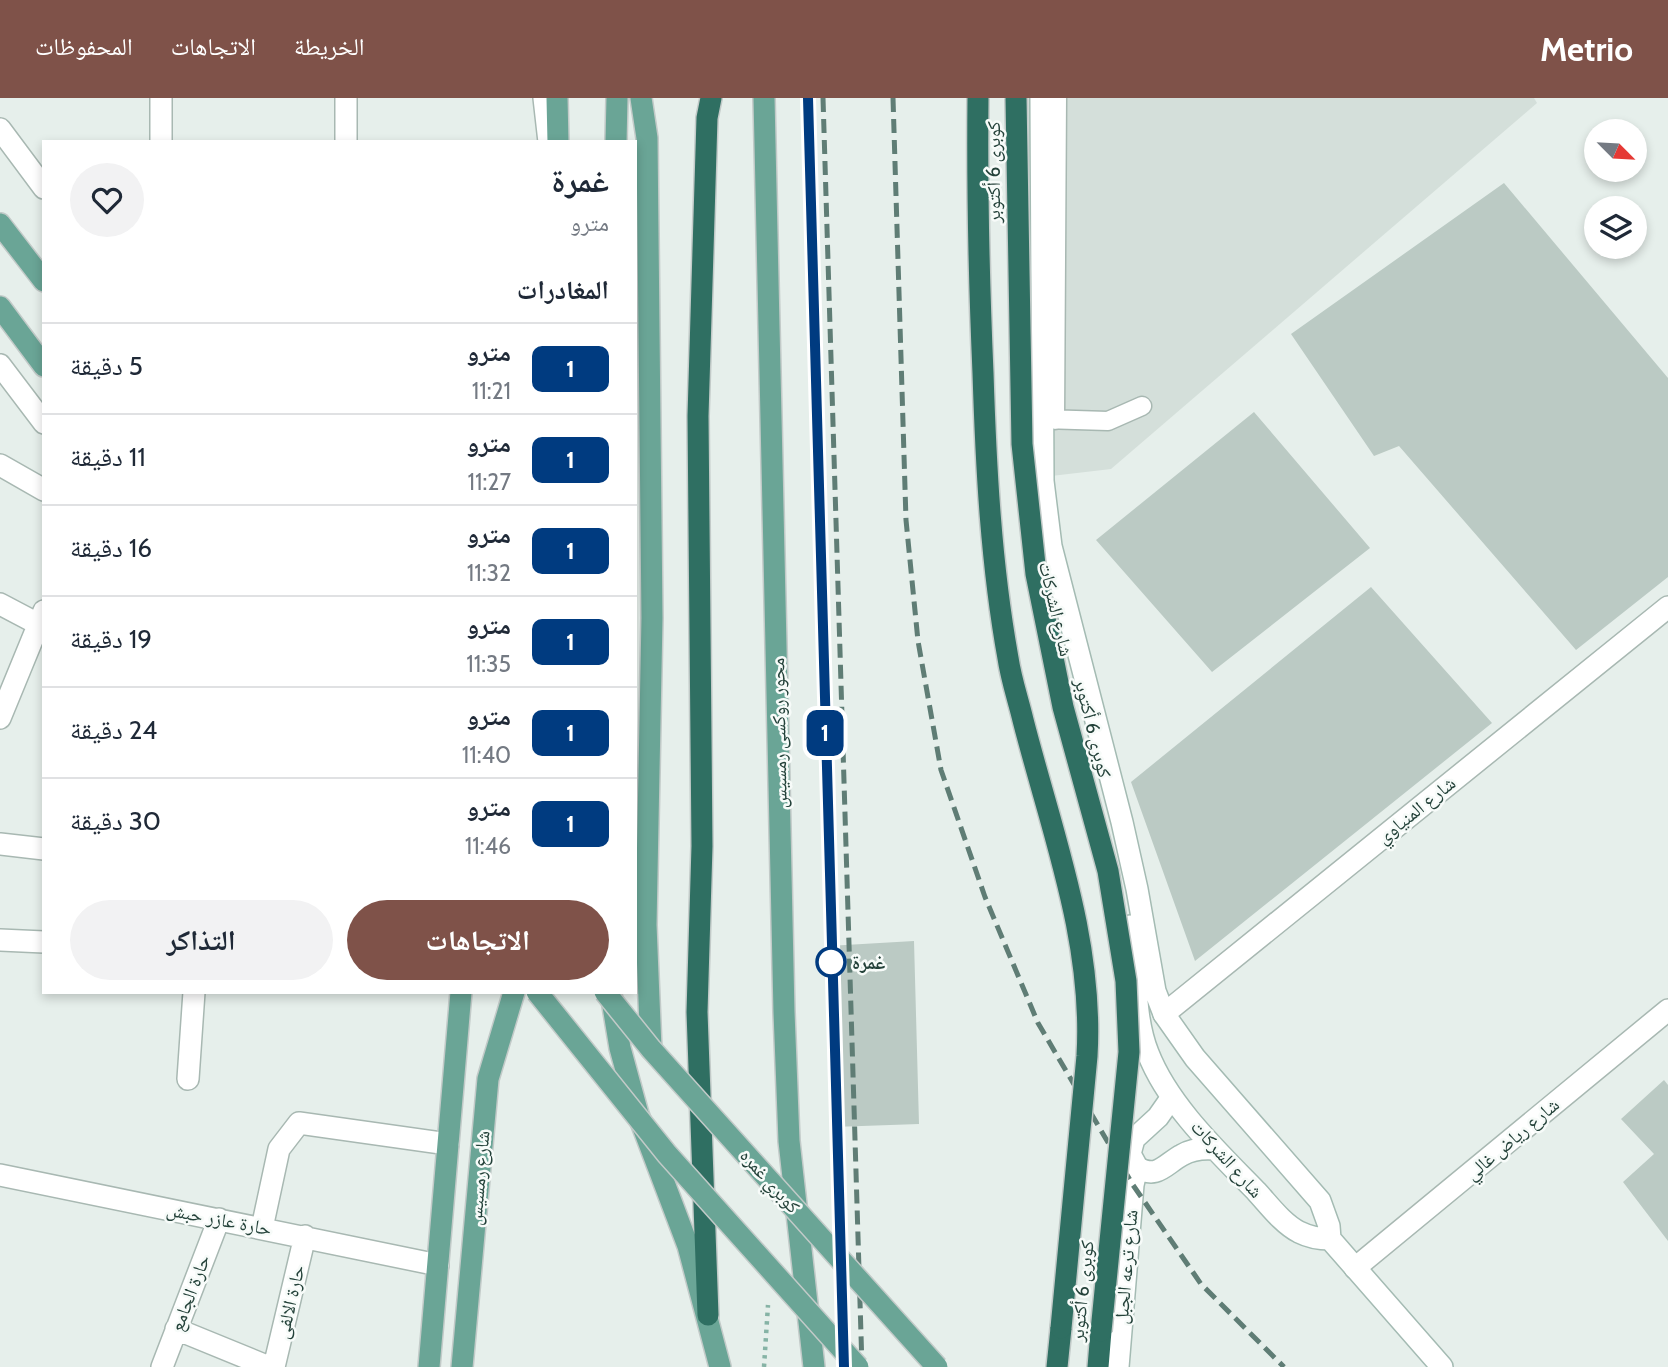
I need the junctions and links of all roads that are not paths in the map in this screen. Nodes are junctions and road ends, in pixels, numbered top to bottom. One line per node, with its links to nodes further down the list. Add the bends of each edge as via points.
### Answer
1 (161, 98): 15 (main road)
2 (346, 98): 16 (main road)
3 (544, 98): 17 (main road)
4 (557, 98): 18 (main road)
5 (617, 98): 19 (main road)
6 (641, 98): 48 (main road, via 647,138 651,397 646,925)
7 (710, 98): 63 (highway, via 698,416 702,846 697,1012)
8 (764, 98): 70 (main road, محور روكسى رمسيس, via 789,1141)
9 (978, 98): 73 (highway, كوبرى 6 أكتوبر, bridge, via 977,215 986,467 995,562 1008,660 1084,962 1089,1034)
10 (1016, 98): 74 (highway, كوبرى 6 أكتوبر, bridge, via 1022,444 1035,574 1063,707 1108,871 1126,981 1129,1052)
11 (1028, 98): 37 (main road, شارع الشركات, via 1032,408 1039,531 1044,565)
12 (1041, 98): 28 (main road, شارع الشركات)
13 (1057, 98): 28 (lane)
14 (0, 129): 20 (main road)
15 (161, 140)
16 (346, 140)
17 (548, 140)
18 (558, 140)
19 (616, 140)
20 (42, 185)
21 (0, 224): 22 (main road)
22 (42, 278)
23 (0, 307): 24 (main road)
24 (42, 363)
25 (0, 365): 27 (main road)
26 (1142, 406): 28 (lane, via 1108,421)
27 (42, 420)
28 (1049, 420): 37 (main road, شارع الشركات, via 1043,481 1051,545)
29 (0, 465): 30 (main road)
30 (42, 489)
31 (0, 604): 33 (main road)
32 (1668, 607): 47 (main road, شارع المنياوي)
33 (41, 618): 34 (main road)
34 (0, 718)
35 (0, 844): 36 (main road)
36 (42, 849)
37 (1130, 888): 47 (main road, شارع الشركات); 52 (main road, شارع الشركات, via 1141,1030 1147,1052)
38 (0, 940): 39 (main road)
39 (42, 942)
40 (194, 994): 50 (main road)
41 (461, 994): 49 (main road, شارع رمسيس)
42 (513, 994): 51 (main road, شارع رمسيس)
43 (539, 994): 71 (main road, bridge, via 667,1153)
44 (607, 994): 48 (main road, كوبري غمره, bridge)
45 (611, 994): 63 (main road, via 638,1114 688,1246)
46 (1668, 1010): 62 (main road, شارع رياض غالي)
47 (1164, 1014): 60 (main road, شارع الشركات, via 1195,1058 1312,1190 1326,1213)
48 (651, 1049): 72 (main road, كوبري غمره, bridge)
49 (453, 1075): 51 (main road); 53 (main road, شارع رمسيس)
50 (188, 1079)
51 (488, 1079): 68 (main road, شارع رمسيس)
52 (1172, 1097): 54 (main road, شارع الشركات); 55 (main road, شارع ترعه الجبل, via 1134,1139 1130,1154)
53 (448, 1144): 58 (main road, via 299,1123 279,1149); 61 (main road, شارع رمسيس)
54 (1215, 1149): 55 (main road, via 1184,1153 1152,1173); 60 (main road, شارع الشركات, via 1288,1225 1308,1236)
55 (1137, 1167): 75 (main road, شارع ترعه الجبل)
56 (0, 1175): 57 (main road, حارة عازر حبش)
57 (219, 1219): 58 (main road, حارة عازر حبش); 64 (main road, حارة الجامع)
58 (262, 1228): 59 (main road, حارة عازر حبش)
59 (305, 1236): 61 (main road, حارة عازر حبش); 66 (main road, حارة الالفى)
60 (1330, 1240): 62 (main road, شارع الشركات)
61 (438, 1265): 67 (main road, شارع رمسيس)
62 (1355, 1268): 76 (main road, شارع الشركات)
63 (708, 1315): 69 (main road)
64 (176, 1329): 65 (main road, حارة الجامع); 66 (main road)
65 (162, 1367)
66 (271, 1367)
67 (429, 1367)
68 (462, 1367)
69 (720, 1367)
70 (814, 1367)
71 (858, 1367)
72 (937, 1367)
73 (1058, 1367)
74 (1098, 1367)
75 (1118, 1367)
76 (1442, 1367)

